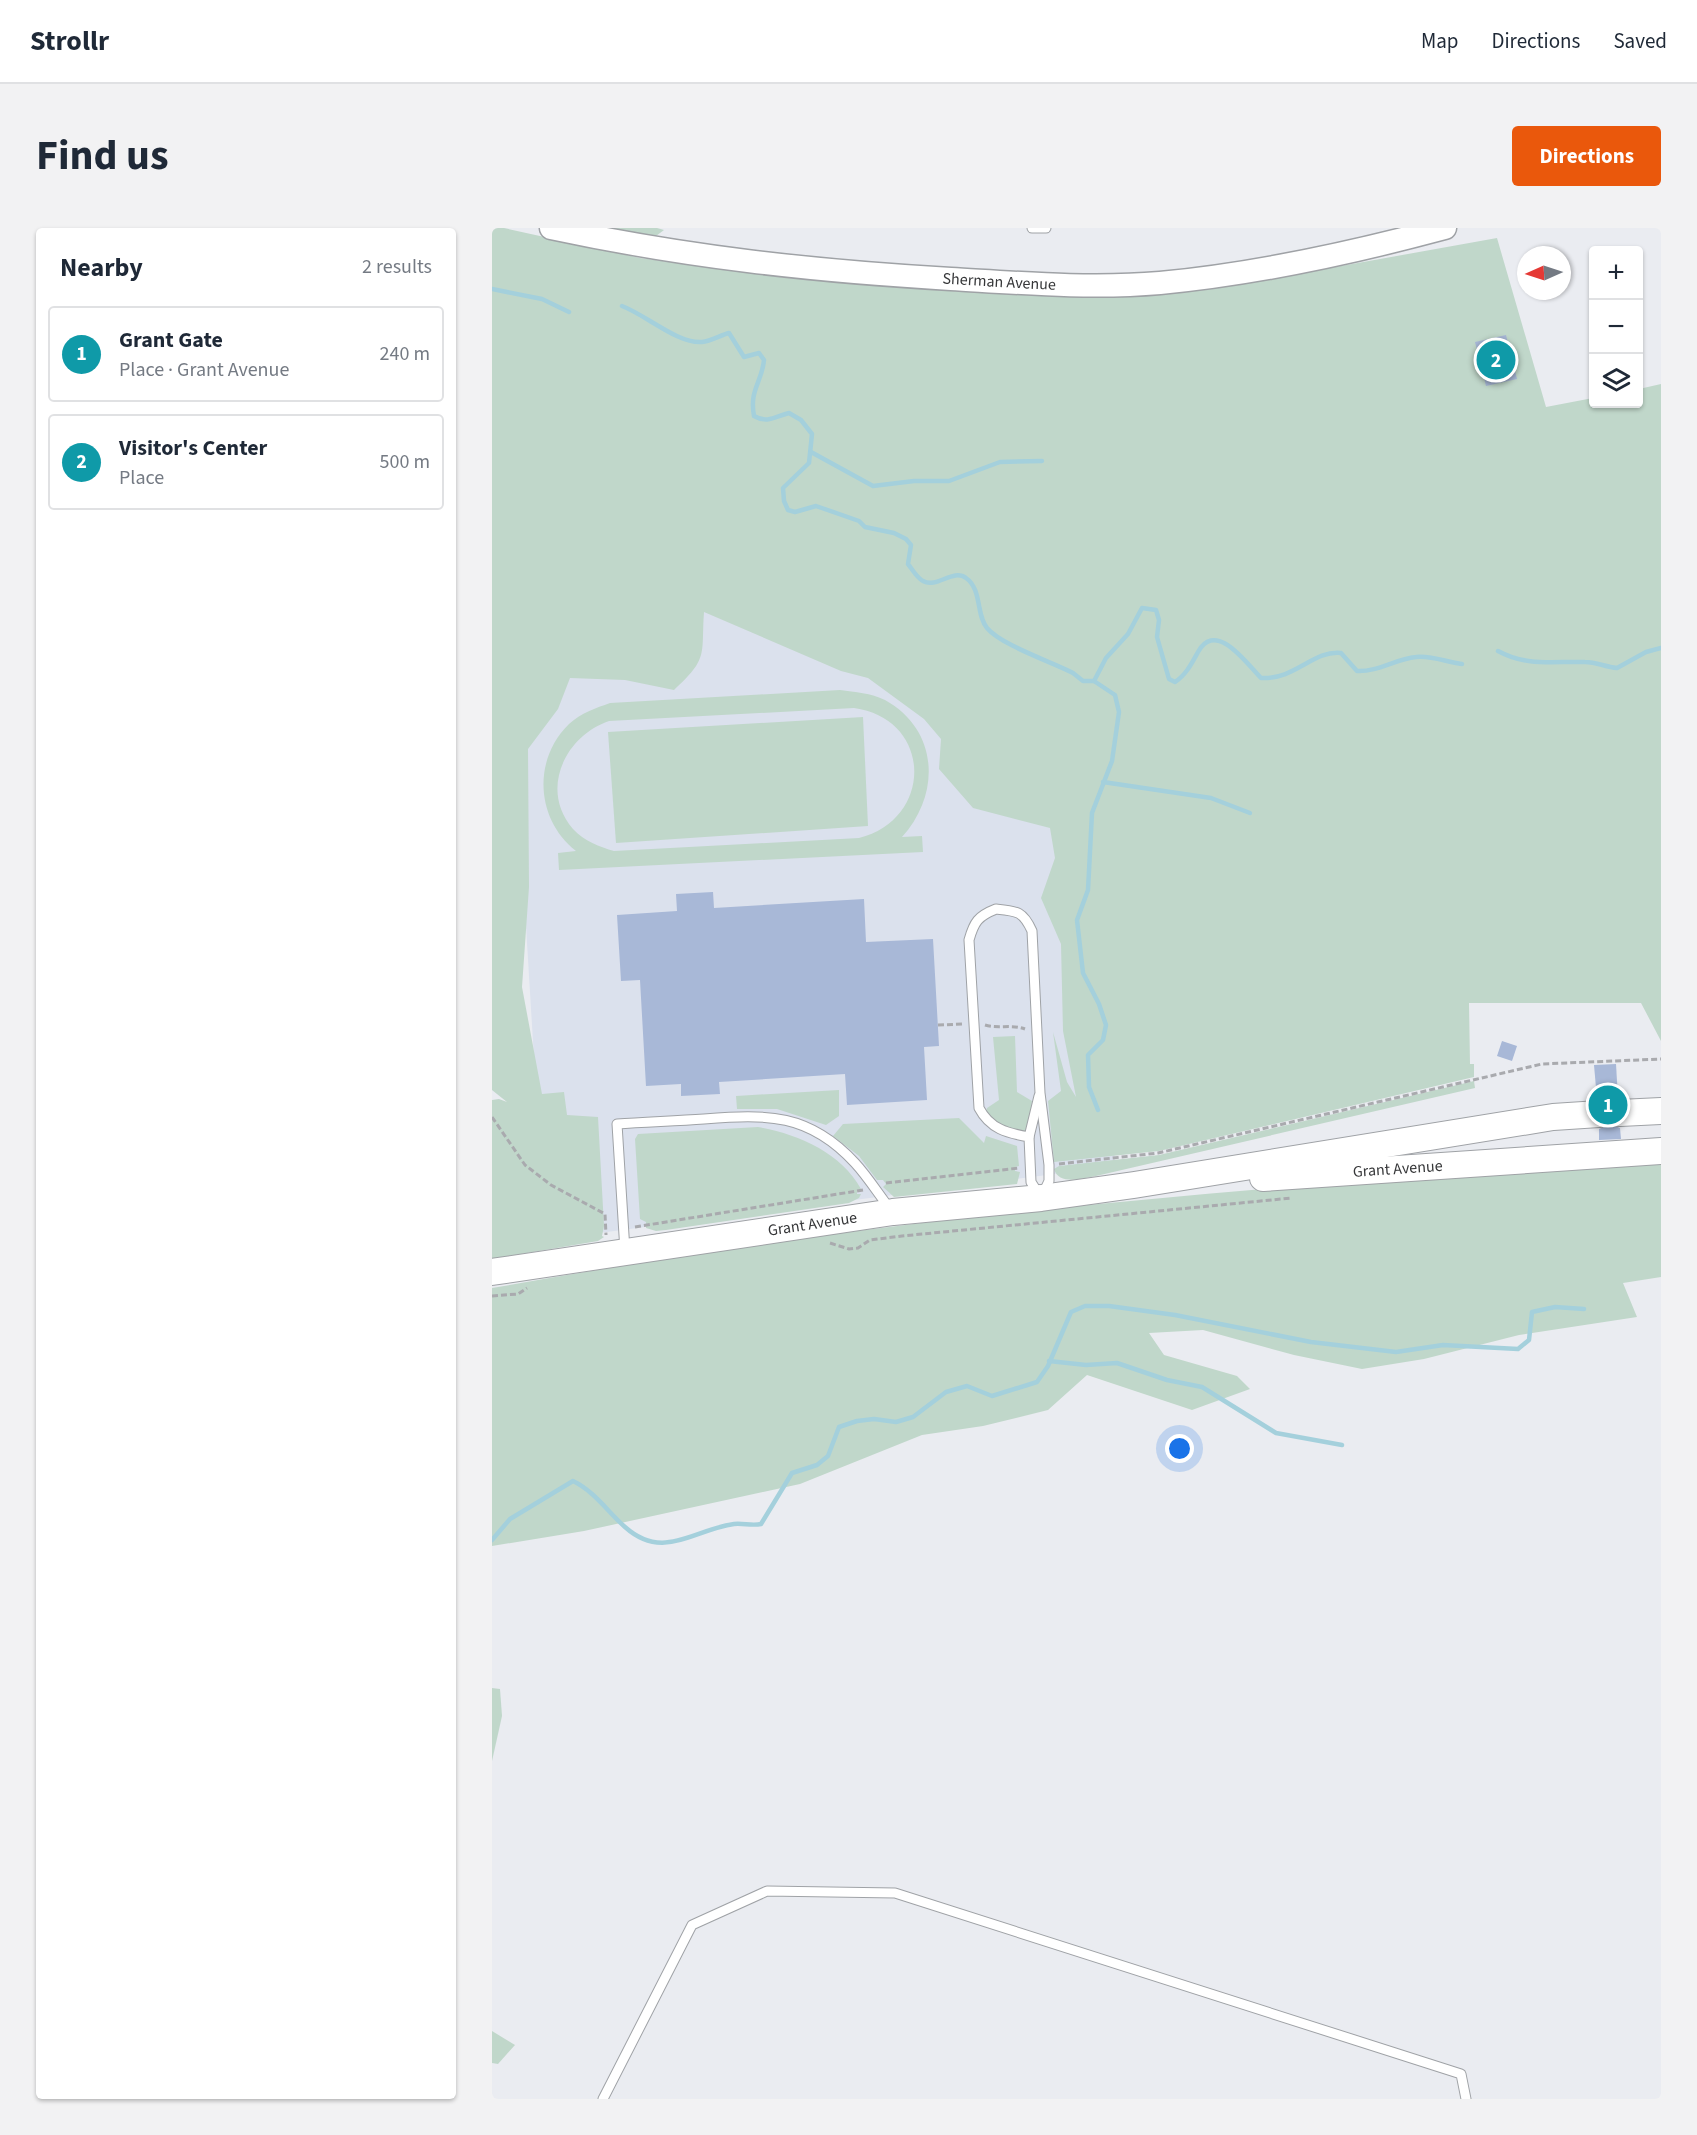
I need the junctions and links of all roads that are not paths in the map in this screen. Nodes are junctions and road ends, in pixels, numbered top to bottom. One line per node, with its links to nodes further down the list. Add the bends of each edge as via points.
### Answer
1 (551, 228): 5 (street, Sherman Avenue, via 735,261 841,272 1068,284 1170,282 1362,250)
2 (1032, 228): 3 (lane)
3 (1046, 228)
4 (1445, 228): 5 (street, Sherman Avenue)
5 (1415, 232)
6 (1040, 1093): 8 (lane); 8 (lane, via 1032,931 1025,917 1013,910 996,909 973,923 969,940 979,1108 985,1120 997,1129); 11 (lane, via 1049,1180)
7 (1661, 1111): 10 (main road, Grant Avenue, via 1553,1118)
8 (1029, 1137): 11 (lane, via 1031,1182)
9 (1661, 1151): 10 (main road, Grant Avenue)
10 (1134, 1185): 11 (main road, Grant Avenue)
11 (1041, 1198): 12 (main road, Grant Avenue)
12 (893, 1212): 13 (main road, Grant Avenue); 13 (lane, via 855,1163 827,1139 802,1125 752,1114 617,1124)
13 (625, 1252): 14 (main road, Grant Avenue)
14 (492, 1272)
15 (603, 2099): 16 (lane, via 692,1925 767,1891 895,1893 1461,2074)
16 (1466, 2099)

